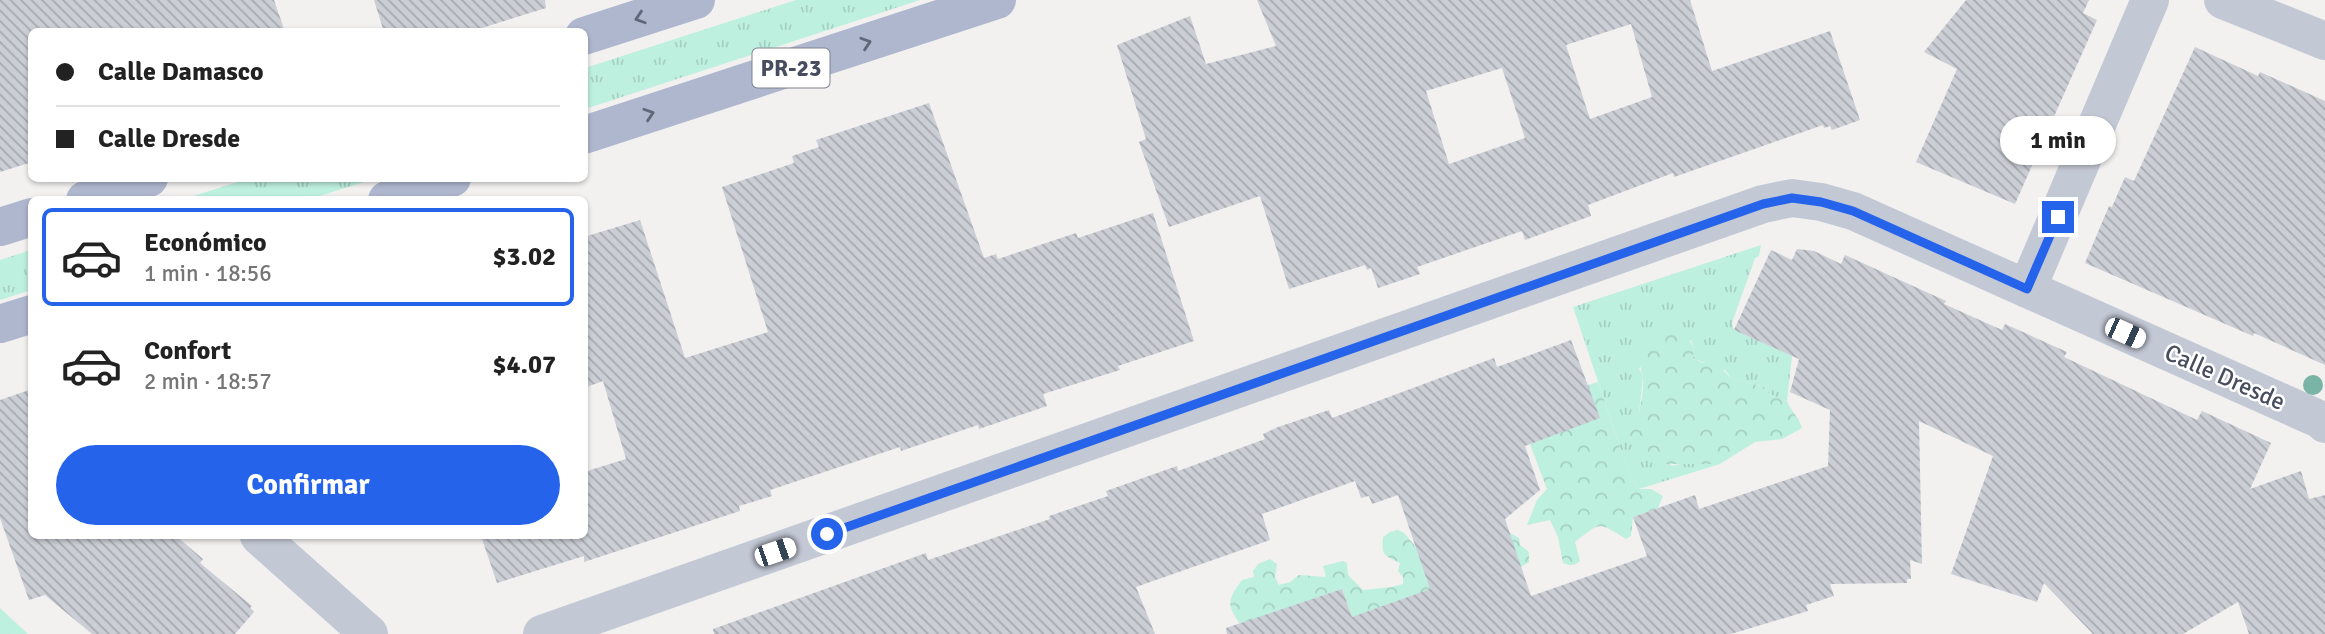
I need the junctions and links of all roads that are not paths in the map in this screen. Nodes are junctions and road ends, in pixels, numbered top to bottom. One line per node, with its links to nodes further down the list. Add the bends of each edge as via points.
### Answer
1 (696, 0): 5 (main road, one-way to 5)
2 (997, 0): 7 (main road, PR-23, one-way to 2)
3 (2150, 0): 14 (street)
4 (2223, 0): 6 (street)
5 (588, 35)
6 (2325, 41)
7 (588, 134)
8 (137, 182): 10 (main road)
9 (440, 182): 11 (main road)
10 (97, 196)
11 (399, 196)
12 (28, 218): 13 (main road)
13 (0, 227)
14 (2027, 289): 17 (street, Calle Dresde); 20 (street, Calle Dresde, via 1853,211 1792,198 1763,204)
15 (28, 315): 16 (main road)
16 (0, 324)
17 (2325, 424)
18 (262, 539): 19 (street)
19 (369, 634)
20 (542, 634)

